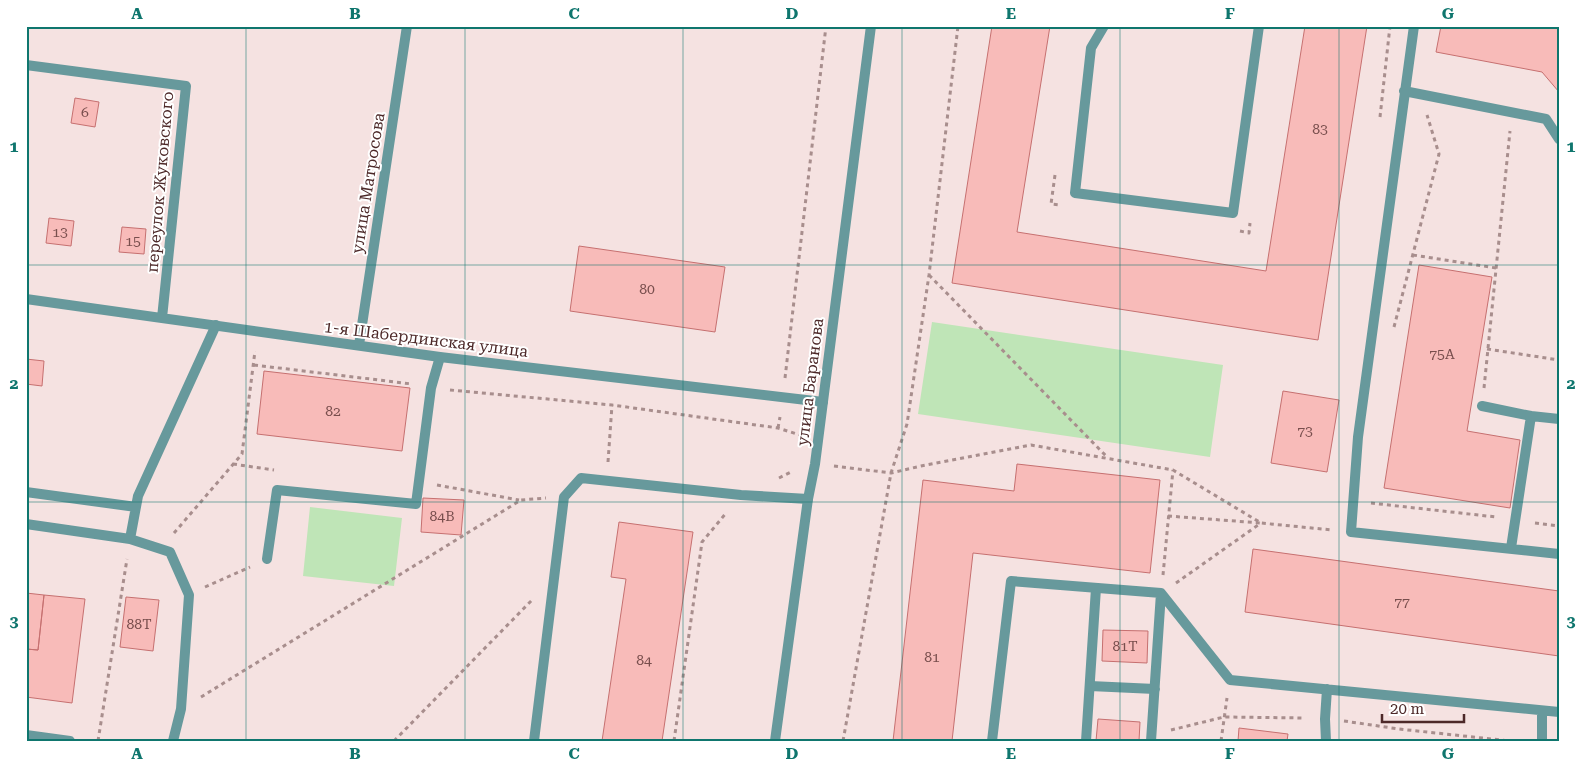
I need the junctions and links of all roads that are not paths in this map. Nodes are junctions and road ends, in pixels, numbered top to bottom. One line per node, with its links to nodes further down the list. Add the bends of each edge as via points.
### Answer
1 (407, 26): 12 (street, улица Матросова)
2 (871, 26): 14 (street, улица Баранова)
3 (1104, 26): 4 (street, via 1091,48 1075,192 1233,213)
4 (1259, 26)
5 (1414, 26): 7 (street)
6 (26, 65): 10 (street, переулок Жуковского, via 186,86)
7 (1404, 91): 8 (street, via 1546,119); 23 (street, via 1358,437 1351,532)
8 (1559, 140)
9 (26, 299): 10 (street, 1-я Шабердинская улица)
10 (162, 318): 11 (street, 1-я Шабердинская улица)
11 (216, 325): 12 (street, 1-я Шабердинская улица); 20 (street, via 138,496)
12 (359, 345): 13 (street, 1-я Шабердинская улица)
13 (440, 357): 14 (street, 1-я Шабердинская улица); 25 (street, via 431,388 416,504 277,490)
14 (822, 402): 19 (street, улица Баранова)
15 (1482, 406): 16 (street)
16 (1531, 416): 17 (street); 23 (street)
17 (1559, 419)
18 (26, 492): 20 (street)
19 (808, 499): 36 (street, via 581,478 564,497); 37 (street, улица Баранова)
20 (136, 507): 22 (street)
21 (26, 524): 22 (street)
22 (130, 540): 35 (street, via 170,552 189,595 181,709)
23 (1512, 548): 24 (street)
24 (1559, 554)
25 (266, 559)
26 (1096, 588): 27 (street); 28 (street); 38 (street, via 1011,580)
27 (1161, 593): 29 (street); 30 (street, via 1230,680)
28 (1090, 686): 29 (street); 39 (street)
29 (1155, 689): 40 (street)
30 (1327, 689): 31 (street); 41 (street)
31 (1542, 711): 32 (street); 42 (street)
32 (1559, 712)
33 (26, 735): 34 (street)
34 (70, 741)
35 (173, 741)
36 (534, 741)
37 (775, 741)
38 (992, 741)
39 (1086, 741)
40 (1151, 741)
41 (1326, 741)
42 (1542, 741)

